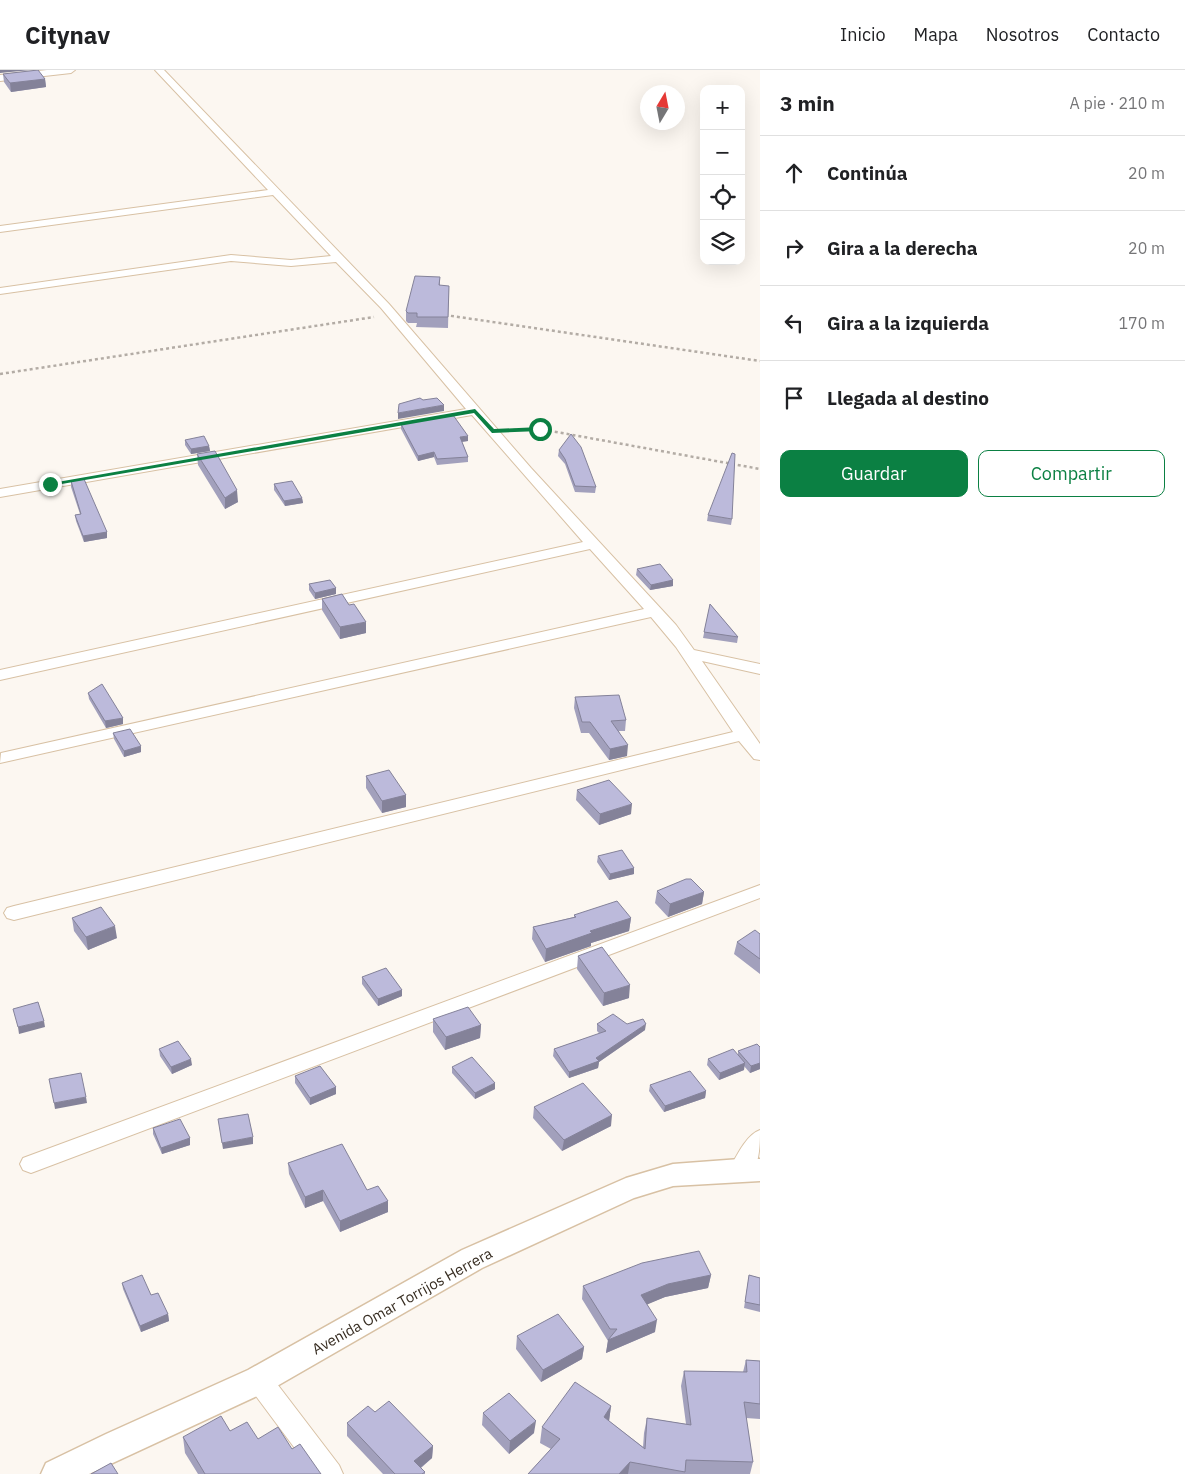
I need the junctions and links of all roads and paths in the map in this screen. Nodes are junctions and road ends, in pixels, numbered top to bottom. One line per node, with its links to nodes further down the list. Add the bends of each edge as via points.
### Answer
1 (71, 70): 3 (street)
2 (159, 70): 4 (street)
3 (0, 78)
4 (276, 192): 5 (street); 6 (street)
5 (0, 229)
6 (339, 258): 7 (street, via 291,263 231,258); 8 (street)
7 (0, 291)
8 (392, 314): 11 (path); 12 (street)
9 (444, 315): 10 (path)
10 (760, 361)
11 (0, 374)
12 (475, 411): 13 (street); 15 (street)
13 (492, 431): 14 (path, via 540,429); 16 (street)
14 (760, 469)
15 (0, 494)
16 (594, 544): 17 (street); 20 (street)
17 (655, 612): 18 (street); 23 (street)
18 (691, 654): 19 (street); 21 (street)
19 (760, 669)
20 (0, 675)
21 (742, 735): 22 (street); 25 (street)
22 (760, 756)
23 (1, 758)
24 (760, 891): 27 (street)
25 (14, 913)
26 (760, 1139): 28 (street)
27 (31, 1164)
28 (750, 1170): 29 (street, Avenida Omar Torrijos Herrera, via 673,1176 626,1189 472,1259)
29 (260, 1380): 30 (street, Avenida Omar Torrijos Herrera); 31 (street)
30 (57, 1474)
31 (330, 1474)

